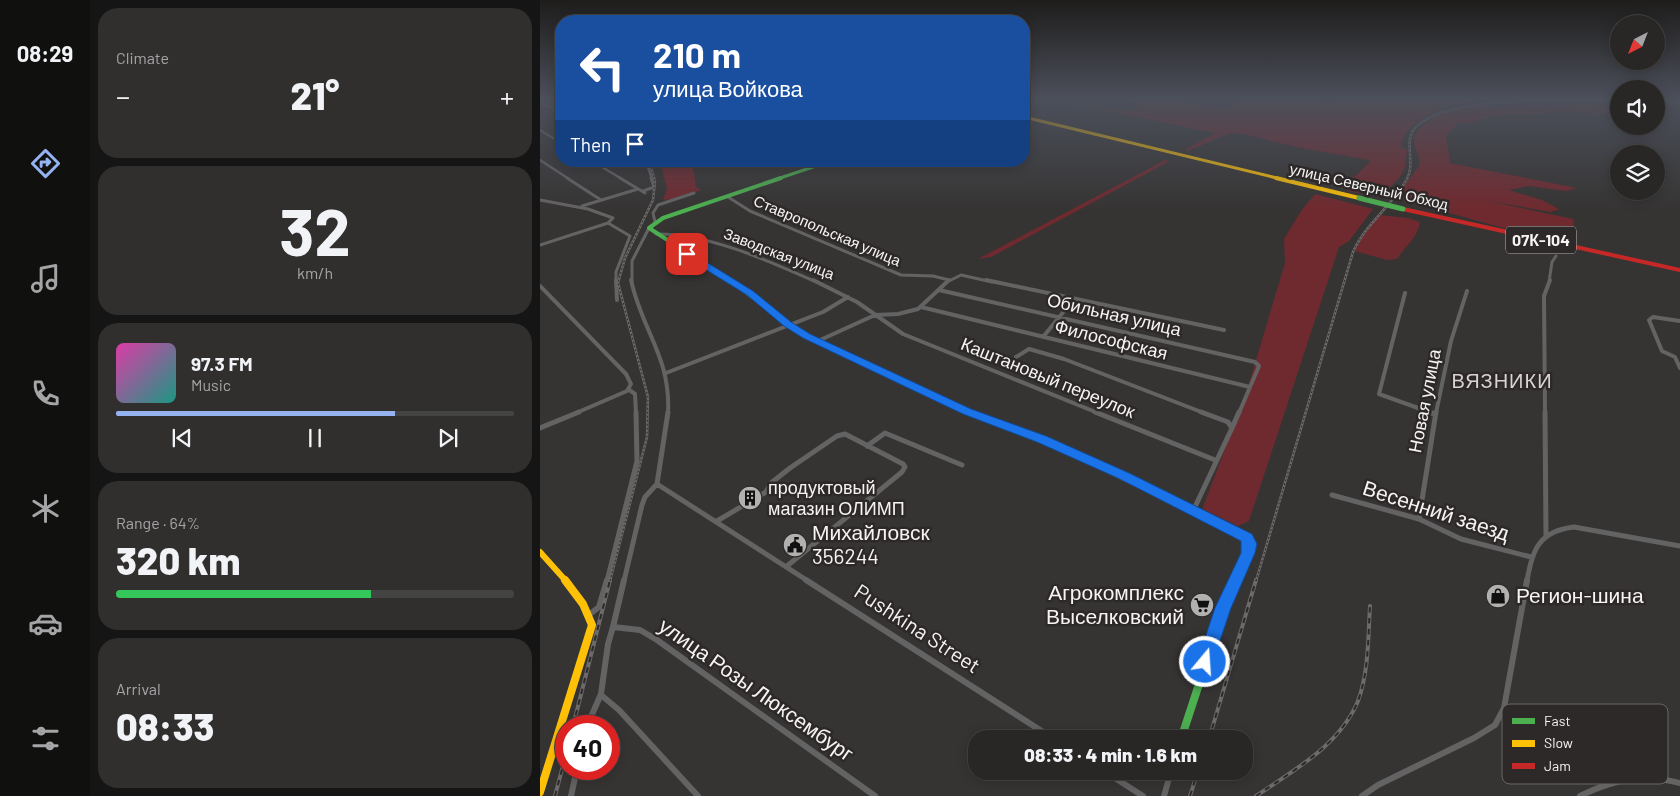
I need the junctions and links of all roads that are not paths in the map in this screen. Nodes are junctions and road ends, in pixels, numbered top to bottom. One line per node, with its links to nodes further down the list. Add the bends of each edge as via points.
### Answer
1 (1103, 136): 17 (main road, улица Северный Обход / 07К-104, bridge, via 1403,209)
2 (540, 160): 10 (street)
3 (602, 167): 6 (street)
4 (648, 167): 6 (street, via 654,187 644,192)
5 (814, 167): 8 (main road)
6 (638, 189): 10 (street)
7 (694, 193): 13 (street, via 658,205)
8 (728, 197): 13 (main road); 18 (street, Ставропольская улица, via 750,211 901,275)
9 (540, 200): 11 (street)
10 (601, 200): 11 (street)
11 (580, 207): 12 (street, via 613,218)
12 (608, 223): 15 (street); 25 (street, via 630,236 616,272)
13 (652, 225): 14 (main road); 36 (street, via 631,265 642,314)
14 (656, 234): 23 (street, Заводская улица, via 672,233 722,246); 30 (main road, via 750,293)
15 (540, 245)
16 (1556, 256): 50 (street, via 1544,296)
17 (1680, 270)
18 (949, 280): 20 (street); 24 (street, via 966,275)
19 (540, 286): 38 (street, via 626,374 631,384)
20 (939, 290): 26 (street); 28 (street, Обильная улица)
21 (1467, 291): 39 (street, Новая улица, via 1451,342)
22 (1405, 294): 39 (street, via 1379,394)
23 (848, 297): 27 (street, Заводская улица); 30 (street, via 823,312)
24 (1074, 299): 28 (street); 31 (street)
25 (617, 300)
26 (921, 307): 27 (street, via 898,314); 32 (street, Философская)
27 (875, 315): 33 (street); 43 (street, Каштановый переулок, via 892,330)
28 (1059, 317): 32 (street); 37 (street, Обильная улица, via 1255,362 1259,366)
29 (1680, 321): 35 (street, via 1653,317 1649,320 1662,351 1675,357)
30 (788, 324): 33 (main road); 36 (street)
31 (1224, 330)
32 (1042, 337): 37 (street, Философская)
33 (818, 341): 47 (main road, via 967,411 1041,439)
34 (1016, 357): 41 (street, via 1029,349 1064,359 1228,422)
35 (1680, 368)
36 (666, 373): 45 (street, via 668,398)
37 (1250, 388): 41 (street)
38 (627, 390): 40 (street); 55 (street, via 635,394 636,399 637,461 602,600)
39 (1435, 414): 48 (street, Новая улица)
40 (540, 428)
41 (1232, 428): 43 (street)
42 (867, 446): 44 (street, via 885,433); 49 (street, via 845,434 837,436 790,468 771,483 766,492); 54 (street, via 903,464 902,472)
43 (1215, 460): 47 (street)
44 (962, 465)
45 (657, 484): 49 (street, Pushkina Street); 56 (street, via 642,505)
46 (1332, 495): 48 (street, Весенний заезд)
47 (1194, 509): 62 (main road, via 1247,538 1250,544 1223,608)
48 (1419, 519): 53 (street, Весенний заезд, via 1461,539)
49 (718, 521): 54 (street, Pushkina Street)
50 (1546, 536): 51 (street, via 1574,527); 53 (street, via 1536,545)
51 (1680, 546)
52 (540, 552): 55 (main road)
53 (1531, 557): 58 (street)
54 (787, 566): 61 (street, Pushkina Street)
55 (590, 614): 67 (main road, via 592,625)
56 (613, 627): 57 (street, via 607,643); 70 (street, улица Розы Люксембург, via 640,630 657,640)
57 (601, 695): 60 (street); 69 (street, via 619,710)
58 (1505, 704)
59 (1502, 712): 73 (street, via 1498,720 1474,738)
60 (589, 715)
61 (1040, 730)
62 (1184, 730)
63 (575, 780): 68 (street)
64 (1118, 780): 71 (street)
65 (1168, 780): 72 (street)
66 (1604, 784): 74 (street)
67 (540, 792)
68 (571, 796)
69 (698, 796)
70 (875, 796)
71 (1143, 796)
72 (1164, 796)
73 (1362, 796)
74 (1580, 796)

